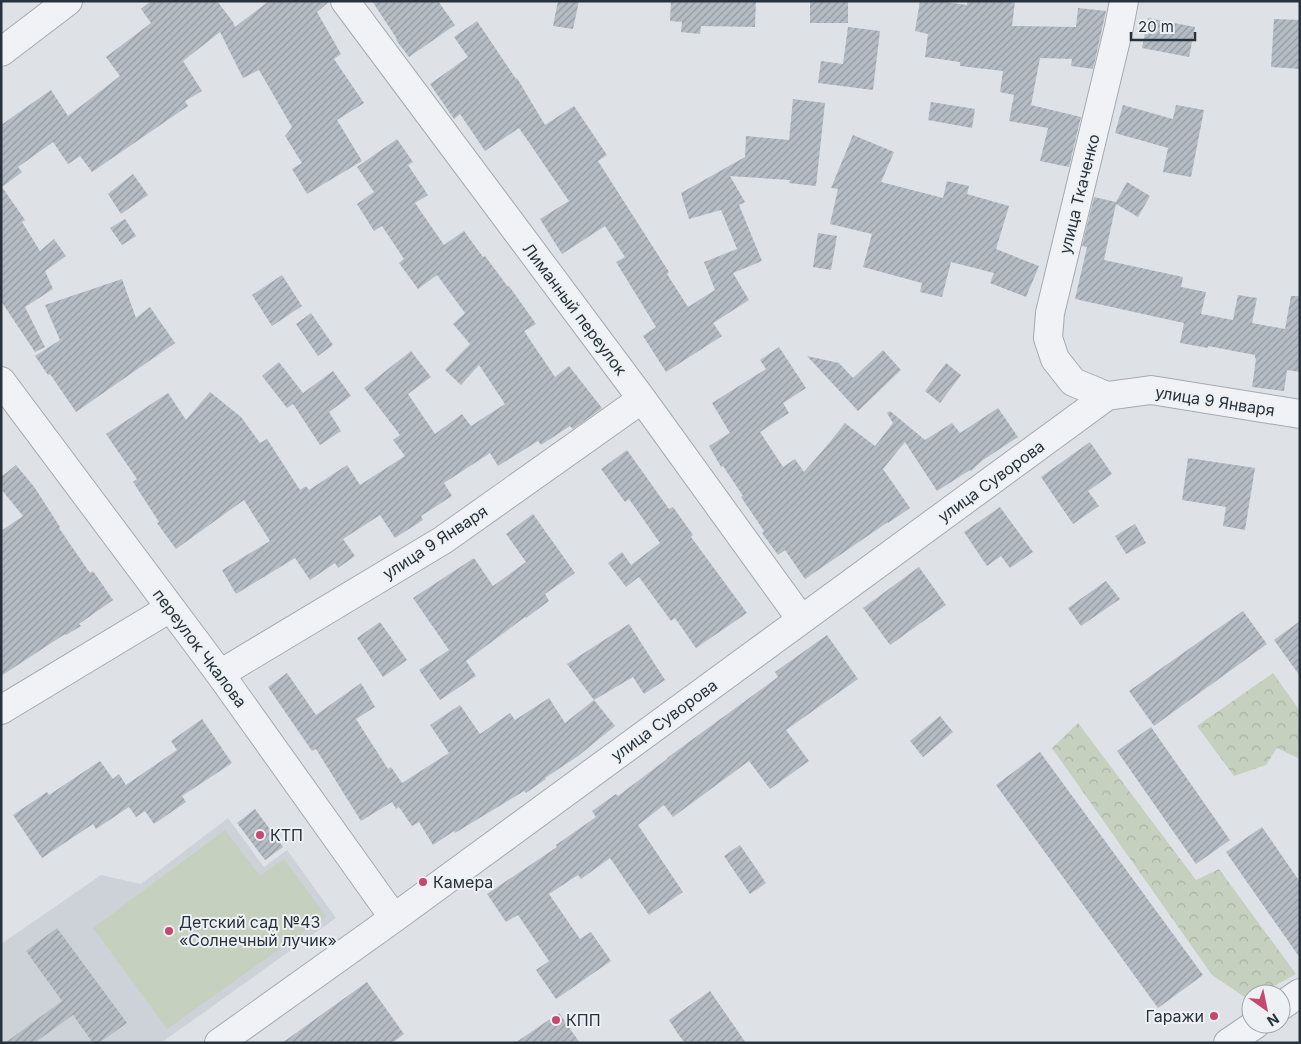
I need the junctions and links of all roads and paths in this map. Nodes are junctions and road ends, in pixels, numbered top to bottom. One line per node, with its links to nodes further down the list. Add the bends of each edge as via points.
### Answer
1 (68, 1): 4 (street)
2 (345, 1): 7 (street, Лиманный переулок)
3 (1124, 1): 6 (street, улица Ткаченко, via 1050,313 1048,338 1055,359 1073,382)
4 (1, 52)
5 (1, 381): 9 (street, переулок Чкалова)
6 (1107, 396): 8 (street, улица 9 Января, via 1151,390); 10 (street, улица Суворова)
7 (642, 399): 10 (street, Лиманный переулок); 11 (street, улица 9 Января, via 443,540)
8 (1300, 414)
9 (170, 608): 11 (street, переулок Чкалова); 12 (street)
10 (801, 619): 13 (street, улица Суворова)
11 (220, 674): 13 (street, переулок Чкалова)
12 (1, 710)
13 (394, 918): 14 (street, улица Суворова)
14 (219, 1043)

